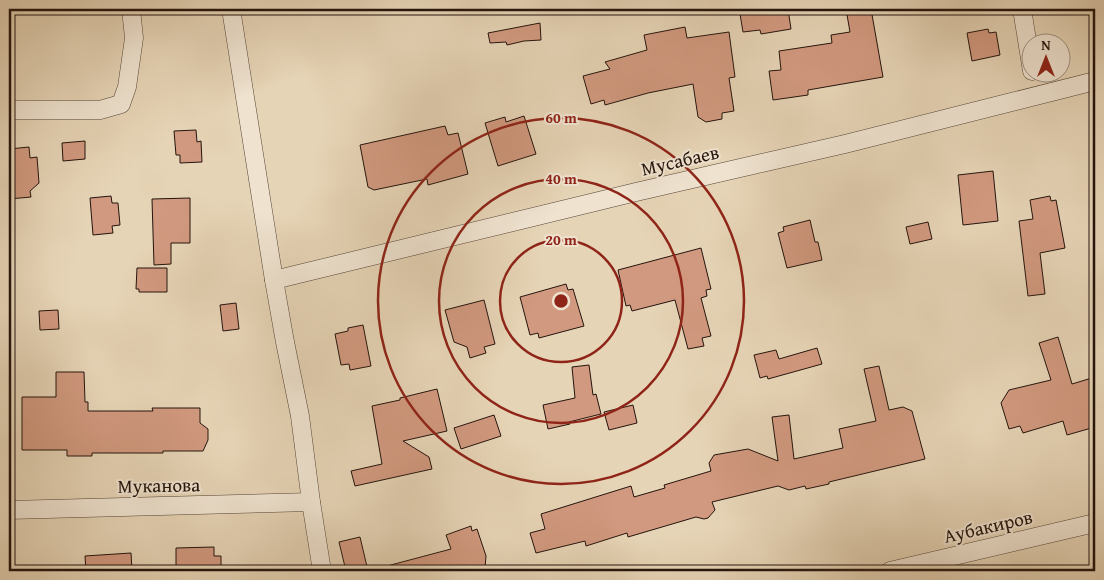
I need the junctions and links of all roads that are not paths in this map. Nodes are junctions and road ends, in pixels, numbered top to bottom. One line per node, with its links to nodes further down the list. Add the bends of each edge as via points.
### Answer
1 (131, 9): 8 (street, via 134,38 127,87 121,104 100,110)
2 (231, 9): 9 (street)
3 (1022, 9): 4 (street)
4 (1026, 32)
5 (1095, 81): 7 (street, Мусабаев)
6 (1034, 82): 7 (street)
7 (1036, 97): 9 (street, Мусабаев)
8 (9, 110)
9 (274, 280): 10 (street, via 300,416)
10 (311, 502): 11 (street, Муканова); 13 (street)
11 (9, 510)
12 (1095, 523): 14 (street, Аубакиров)
13 (322, 571)
14 (890, 571)

